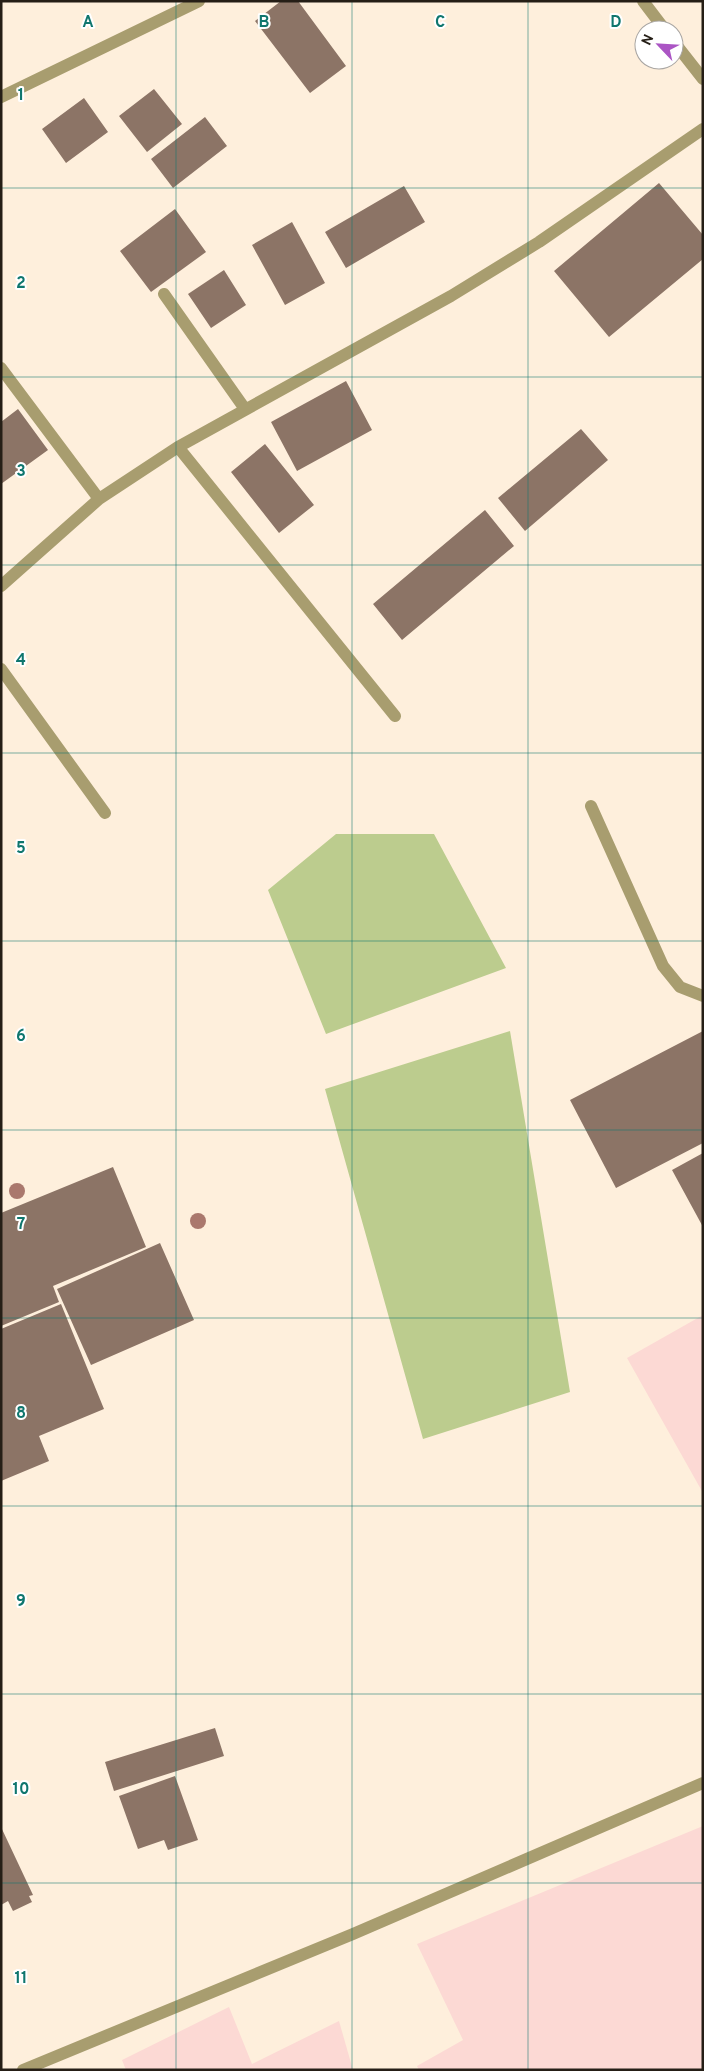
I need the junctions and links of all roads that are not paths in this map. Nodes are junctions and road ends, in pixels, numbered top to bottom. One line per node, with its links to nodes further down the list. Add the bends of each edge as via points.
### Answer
1 (199, 1): 6 (street)
2 (642, 1): 3 (street)
3 (657, 20)
4 (684, 55): 5 (street)
5 (703, 79)
6 (1, 98)
7 (703, 129): 10 (street, via 539,242 451,296)
8 (164, 294): 10 (street)
9 (1, 368): 12 (street)
10 (245, 410): 11 (street)
11 (178, 447): 12 (street); 15 (street)
12 (99, 499): 13 (street)
13 (1, 586)
14 (1, 669): 17 (street)
15 (395, 716)
16 (591, 806): 18 (street, via 663,966 680,987)
17 (105, 813)
18 (703, 996)
19 (703, 1783): 20 (street, via 353,1934)
20 (23, 2070)

